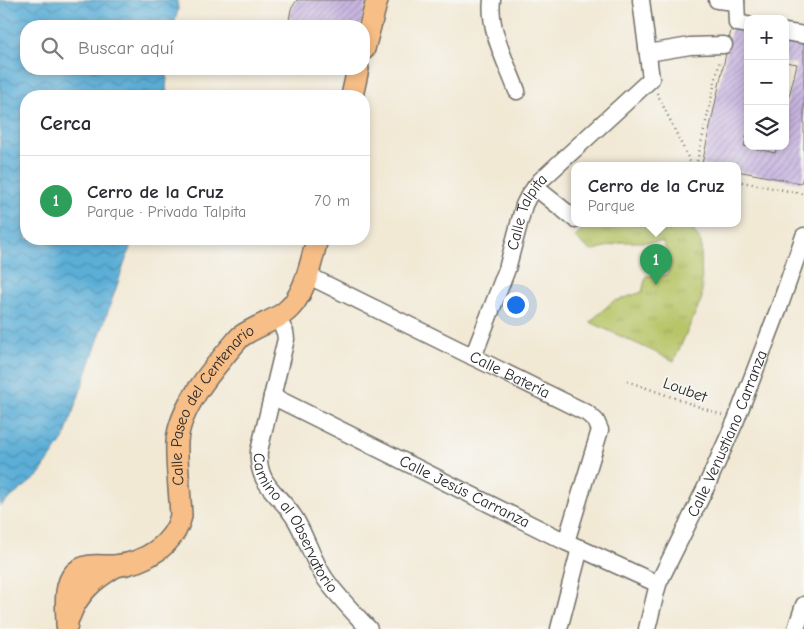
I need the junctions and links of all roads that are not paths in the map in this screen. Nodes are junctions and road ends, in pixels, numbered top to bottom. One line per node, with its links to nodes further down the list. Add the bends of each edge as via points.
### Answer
1 (377, 0): 7 (main road)
2 (492, 0): 14 (street, via 493,26)
3 (641, 0): 11 (street)
4 (717, 0): 5 (street)
5 (736, 1): 6 (street)
6 (743, 24)
7 (370, 27)
8 (789, 33): 9 (street)
9 (804, 35)
10 (724, 45): 11 (street, via 690,46)
11 (648, 53): 15 (street, Calle Talpita, via 651,79)
12 (357, 75): 13 (main road)
13 (353, 90)
14 (517, 91)
15 (535, 187): 16 (street); 21 (street, Calle Talpita, via 524,205 507,269)
16 (571, 216)
17 (804, 236): 24 (street, Calle Venustiano Carranza, via 736,420)
18 (315, 245): 19 (main road, Calle Paseo del Centenario)
19 (307, 275): 20 (main road, Calle Paseo del Centenario, via 293,304); 21 (street, Calle Batería)
20 (277, 317): 22 (street, Camino al Observatorio, via 286,339); 26 (main road, Calle Paseo del Centenario, via 240,337 186,410 177,442 181,516 173,535 166,544 146,557 116,566 99,576 81,594)
21 (473, 357): 23 (street, Calle Batería, via 587,412 596,421 600,430)
22 (272, 396): 23 (street, Calle Jesús Carranza); 28 (street, Camino al Observatorio, via 259,451 258,463 263,481 297,521 324,576)
23 (573, 545): 24 (street, Calle Jesús Carranza); 29 (street, Calle Batería)
24 (658, 584): 30 (street, Calle Venustiano Carranza)
25 (804, 605): 27 (street)
26 (66, 627)
27 (799, 628)
28 (369, 629)
29 (559, 629)
30 (647, 629)

